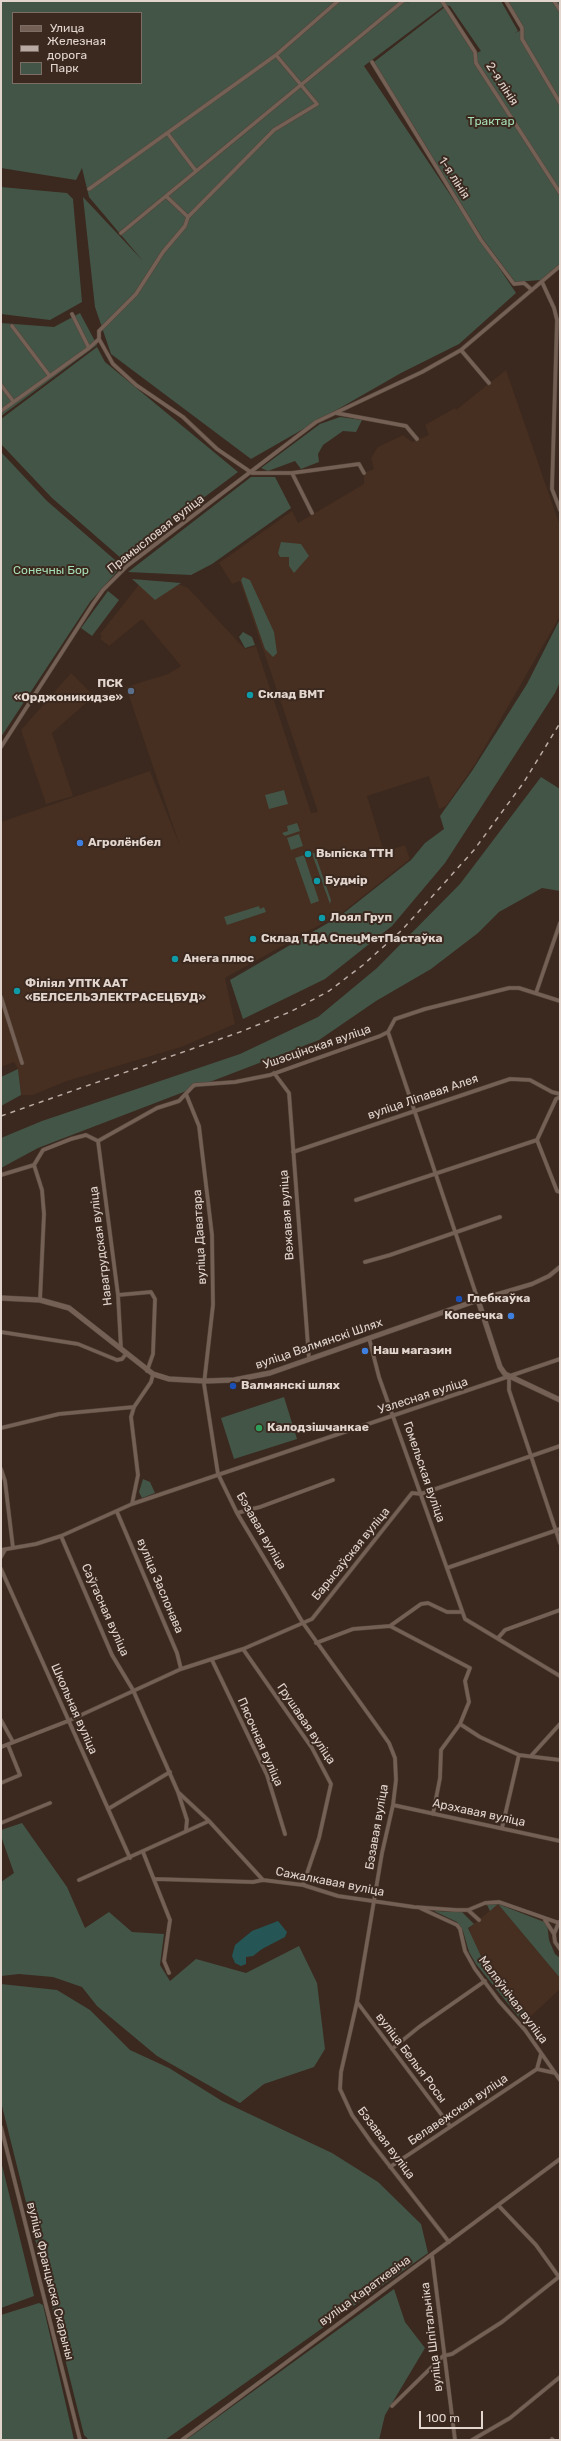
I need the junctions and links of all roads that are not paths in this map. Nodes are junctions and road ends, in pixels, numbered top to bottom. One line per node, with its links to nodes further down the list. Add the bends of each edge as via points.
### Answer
1 (338, 1): 7 (street)
2 (403, 1): 9 (street)
3 (442, 1): 14 (street, 2-я лінія, via 475,52 476,63)
4 (506, 1): 10 (street, via 522,28 522,40)
5 (554, 1): 6 (street)
6 (560, 10)
7 (276, 55): 9 (street); 11 (street)
8 (372, 62): 20 (street, 1-я лінія, via 481,240 514,284 524,283)
9 (300, 85): 12 (street); 16 (street, via 317,104 274,130)
10 (560, 103)
11 (168, 134): 12 (street); 13 (street)
12 (196, 170): 15 (street)
13 (90, 189)
14 (560, 193)
15 (166, 196): 16 (street); 17 (street)
16 (188, 217): 23 (street, via 185,226 163,252 136,294 99,331)
17 (121, 233)
18 (560, 266): 19 (street, Прамысловая вуліца)
19 (542, 282): 20 (street, Прамысловая вуліца); 36 (street, via 557,320 552,489)
20 (532, 290): 25 (street, Прамысловая вуліца)
21 (72, 314): 24 (street)
22 (12, 326): 26 (street)
23 (99, 339): 24 (street); 33 (street, via 113,364 136,385 183,417 217,449)
24 (89, 348): 26 (street)
25 (461, 350): 27 (street); 31 (street, Прамысловая вуліца, via 422,372)
26 (49, 375): 29 (street)
27 (490, 383)
28 (1, 385): 29 (street)
29 (13, 401): 30 (street)
30 (1, 411)
31 (335, 412): 32 (street, via 406,426); 33 (street, Прамысловая вуліца, via 295,437)
32 (417, 439)
33 (252, 473): 34 (street); 38 (street, Прамысловая вуліца, via 127,566 103,590)
34 (292, 473): 35 (street, via 359,464); 37 (street)
35 (364, 473)
36 (560, 510)
37 (312, 513)
38 (1, 747)
39 (560, 923): 40 (street)
40 (536, 993): 42 (street, Ушэсцінская вуліца); 43 (street, Ушэсцінская вуліца, via 509,988 452,1001 395,1019)
41 (1, 997): 44 (street)
42 (560, 1002)
43 (388, 1032): 45 (street, Ушэсцінская вуліца); 48 (street)
44 (22, 1063)
45 (274, 1073): 46 (street, Ушэсцінская вуліца, via 235,1082 199,1084 191,1086); 51 (street, Вежавая вуліца, via 289,1093)
46 (186, 1094): 50 (street, Ушэсцінская вуліца, via 179,1101 157,1108); 74 (street, вуліца Даватара, via 199,1126 212,1235 213,1304)
47 (560, 1095): 48 (street, вуліца Ліпавая Алея, via 530,1080 515,1078); 49 (street)
48 (416, 1111): 51 (street, вуліца Ліпавая Алея); 53 (street)
49 (537, 1140): 53 (street); 55 (street, via 557,1191)
50 (98, 1141): 52 (street, via 86,1135 70,1139 43,1150); 61 (street, Навагрудская вуліца)
51 (293, 1152): 70 (street, Вежавая вуліца)
52 (34, 1165): 54 (street); 63 (street, via 42,1190 44,1214)
53 (435, 1172): 56 (street); 58 (street)
54 (1, 1175)
55 (560, 1192)
56 (356, 1200)
57 (500, 1217): 58 (street)
58 (456, 1233): 59 (street); 64 (street)
59 (364, 1262)
60 (560, 1267): 64 (street, вуліца Валмянскі Шлях, via 532,1284)
61 (118, 1295): 67 (street, Навагрудская вуліца); 71 (street, via 151,1292 154,1299 153,1354)
62 (1, 1298): 63 (main road, вуліца Валмянскі Шлях)
63 (40, 1300): 67 (main road, вуліца Валмянскі Шлях, via 69,1308)
64 (478, 1300): 66 (main road, вуліца Валмянскі Шлях); 73 (main road, via 500,1366)
65 (1, 1332): 68 (street, via 78,1344 117,1360)
66 (369, 1338): 70 (main road, вуліца Валмянскі Шлях); 77 (street, Гомельская вуліца, via 379,1377)
67 (121, 1349): 68 (main road, вуліца Валмянскі Шлях)
68 (126, 1354): 71 (main road, вуліца Валмянскі Шлях)
69 (560, 1359): 73 (street, Узлесная вуліца)
70 (309, 1360): 74 (main road, вуліца Валмянскі Шлях, via 245,1379)
71 (148, 1371): 72 (main road, вуліца Валмянскі Шлях)
72 (153, 1374): 74 (main road, вуліца Валмянскі Шлях, via 173,1379); 76 (street, via 151,1382)
73 (508, 1378): 75 (main road); 77 (street, Узлесная вуліца); 80 (street, via 509,1390)
74 (205, 1381): 82 (street, Бэзавая вуліца)
75 (560, 1400)
76 (134, 1407): 78 (street, via 59,1414); 87 (street, via 132,1429 138,1476)
77 (394, 1416): 82 (street, Узлесная вуліца); 84 (street, Гомельская вуліца)
78 (1, 1428)
79 (560, 1446): 80 (street)
80 (531, 1455): 86 (street, via 490,1472); 90 (street)
81 (1, 1469): 93 (street)
82 (218, 1474): 87 (street, Узлесная вуліца); 89 (street, Бэзавая вуліца)
83 (334, 1480): 89 (street)
84 (418, 1485): 85 (street, Барысаўская вуліца); 86 (street, Гомельская вуліца)
85 (412, 1493): 86 (street); 100 (street, Барысаўская вуліца, via 312,1619)
86 (421, 1494): 96 (street, Гомельская вуліца)
87 (132, 1504): 88 (street)
88 (117, 1512): 91 (street); 106 (street, вуліца Заслонава, via 177,1652)
89 (237, 1513): 100 (street, Бэзавая вуліца)
90 (558, 1530): 92 (street); 96 (street)
91 (61, 1536): 93 (street); 108 (street, Саўгасная вуліца, via 112,1655)
92 (560, 1543)
93 (13, 1548): 94 (street)
94 (3, 1550): 95 (street)
95 (1, 1557)
96 (447, 1568): 99 (street, Гомельская вуліца)
97 (1, 1569): 110 (street, Школьная вуліца)
98 (560, 1610): 102 (street, via 505,1630)
99 (461, 1612): 101 (street, via 447,1612 428,1603 422,1604); 102 (street, via 469,1623)
100 (303, 1624): 103 (street, Бэзавая вуліца); 104 (street)
101 (390, 1626): 103 (street, via 353,1629); 111 (street, via 470,1668 465,1681 469,1702)
102 (498, 1638): 107 (street)
103 (316, 1643): 123 (street, Бэзавая вуліца, via 389,1743 396,1769)
104 (243, 1649): 105 (street); 137 (street, Грушавая вуліца, via 312,1748 331,1784 319,1838)
105 (212, 1660): 106 (street); 130 (street, Пясочная вуліца, via 266,1775)
106 (181, 1669): 108 (street)
107 (560, 1676)
108 (133, 1690): 110 (street); 119 (street, Саўгасная вуліца)
109 (1, 1720): 113 (street)
110 (68, 1721): 113 (street); 124 (street, Школьная вуліца)
111 (460, 1724): 116 (street, via 480,1737); 125 (street, via 441,1750 440,1778)
112 (560, 1724): 117 (street)
113 (13, 1742): 114 (street)
114 (8, 1745): 115 (street); 120 (street, via 20,1775)
115 (1, 1747)
116 (519, 1755): 117 (street); 128 (street)
117 (531, 1756): 118 (street)
118 (560, 1760)
119 (170, 1772): 121 (street, Саўгасная вуліца); 124 (street)
120 (1, 1783)
121 (178, 1792): 126 (street); 129 (street, Саўгасная вуліца, via 187,1820)
122 (50, 1803): 127 (street)
123 (393, 1805): 125 (street, Арэхавая вуліца); 138 (street, Бэзавая вуліца)
124 (108, 1809): 133 (street, Школьная вуліца)
125 (433, 1814): 128 (street, Арэхавая вуліца)
126 (209, 1821): 129 (street); 136 (street)
127 (1, 1823)
128 (502, 1828): 131 (street, Арэхавая вуліца)
129 (186, 1830): 132 (street)
130 (285, 1834)
131 (560, 1841)
132 (143, 1852): 133 (street); 134 (street)
133 (130, 1858): 135 (street)
134 (155, 1879): 136 (street, Сажалкавая вуліца, via 253,1882); 146 (street, via 170,1920 164,1961)
135 (79, 1880)
136 (263, 1880): 137 (street, Сажалкавая вуліца)
137 (303, 1885): 138 (street, Сажалкавая вуліца, via 338,1896)
138 (375, 1901): 139 (street, Сажалкавая вуліца); 148 (street, Бэзавая вуліца)
139 (417, 1907): 140 (street, Сажалкавая вуліца); 147 (street, Маляўнічая вуліца, via 457,1925 465,1951)
140 (468, 1910): 141 (street, Сажалкавая вуліца, via 485,1902 499,1902); 142 (street)
141 (545, 1919): 143 (street, Сажалкавая вуліца); 144 (street)
142 (479, 1920)
143 (559, 1922): 144 (street)
144 (554, 1934): 145 (street, via 555,1942)
145 (560, 1949)
146 (169, 1973)
147 (485, 1981): 149 (street); 150 (street, Маляўнічая вуліца)
148 (357, 2002): 149 (street, вуліца Белыя Росы); 157 (street, Бэзавая вуліца, via 341,2072 340,2090 352,2115)
149 (392, 2049): 154 (street, вуліца Белыя Росы)
150 (541, 2054): 151 (street); 152 (street, Маляўнічая вуліца)
151 (537, 2069): 152 (street); 154 (street, Белавежская вуліца)
152 (555, 2073): 153 (street, Маляўнічая вуліца)
153 (560, 2080)
154 (450, 2126): 157 (street, Белавежская вуліца)
155 (1, 2127): 165 (street, вуліца Францыска Скарыны)
156 (560, 2159): 158 (street, вуліца Караткевіча)
157 (390, 2167): 159 (street, Бэзавая вуліца)
158 (498, 2205): 159 (street, вуліца Караткевіча); 161 (street, via 536,2245)
159 (449, 2242): 160 (street, вуліца Караткевіча)
160 (432, 2255): 162 (street, вуліца Шпітальніка, via 443,2334); 166 (street, вуліца Караткевіча)
161 (560, 2277): 162 (street, via 502,2322 452,2354)
162 (443, 2356): 164 (street); 167 (street, вуліца Шпітальніка)
163 (560, 2377): 168 (street, via 510,2418)
164 (392, 2406)
165 (80, 2440)
166 (182, 2440)
167 (455, 2440)
168 (472, 2440)

